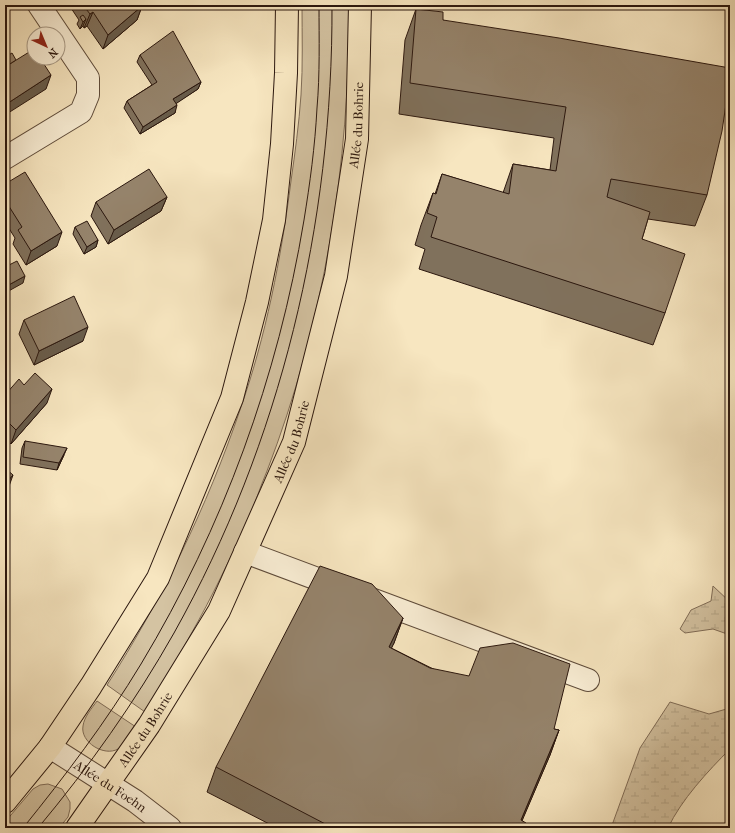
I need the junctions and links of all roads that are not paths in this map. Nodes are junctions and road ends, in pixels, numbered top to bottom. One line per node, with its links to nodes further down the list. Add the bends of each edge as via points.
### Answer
1 (39, 5): 4 (street, via 88,78 88,96 81,112)
2 (287, 5): 7 (main road, via 282,144 274,220 257,302 232,398 158,578)
3 (360, 5): 5 (main road, Allée du Bohrie, via 357,139 336,276 294,442)
4 (5, 158)
5 (245, 552): 6 (street); 8 (main road, Allée du Bohrie, via 219,611 149,725)
6 (588, 680)
7 (50, 747): 8 (street, Allée du Foehn); 9 (main road)
8 (108, 783): 10 (main road, Allée du Bohrie); 11 (street, Allée du Foehn)
9 (5, 802)
10 (77, 828)
11 (170, 828)

